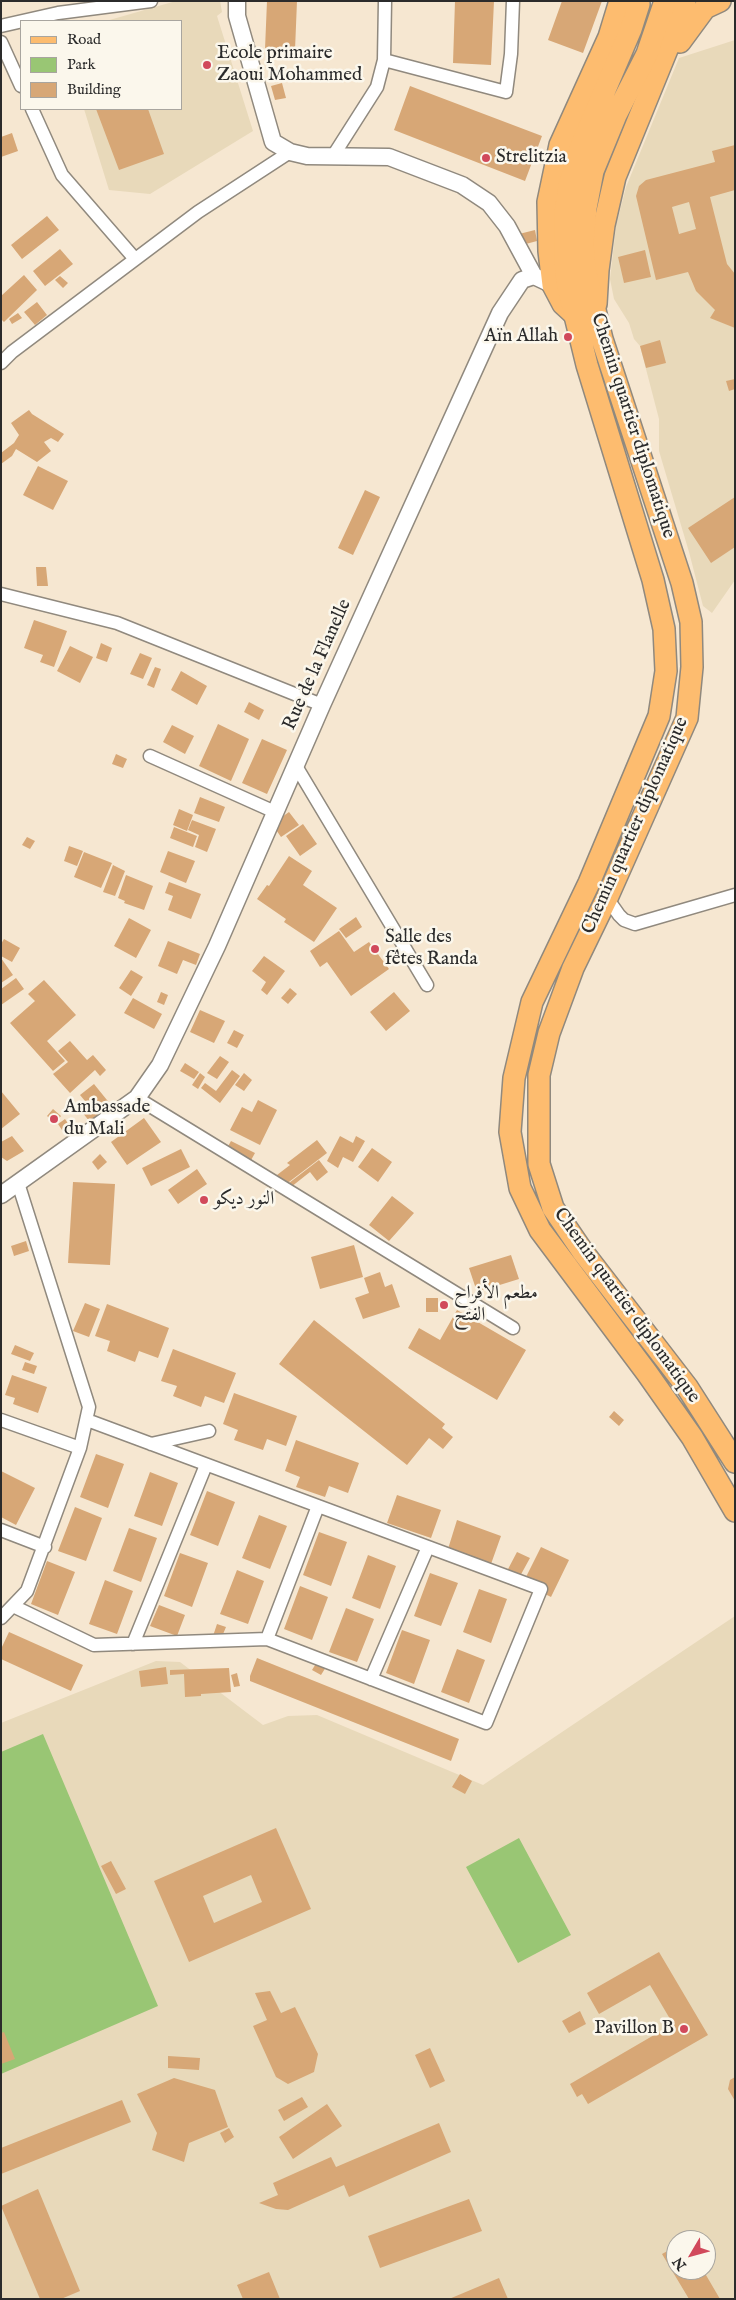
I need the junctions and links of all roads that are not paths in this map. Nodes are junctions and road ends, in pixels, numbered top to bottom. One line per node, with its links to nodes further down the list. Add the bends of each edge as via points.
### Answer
1 (151, 1): 8 (street)
2 (238, 1): 16 (street, via 237,16 273,142)
3 (385, 1): 12 (street)
4 (513, 1): 12 (street, via 506,92)
5 (720, 1): 13 (main road, via 698,15)
6 (629, 2): 20 (main road, via 609,37 560,145 548,202); 21 (main road, via 631,29 581,146 565,212 567,284)
7 (674, 3): 13 (main road, via 677,25); 21 (main road, Chemin quartier diplomatique, via 616,115 593,171 583,244)
8 (27, 20)
9 (20, 22): 10 (street)
10 (1, 26)
11 (1, 42): 14 (street)
12 (384, 60): 17 (street, via 377,86)
13 (653, 81): 21 (main road, via 615,176)
14 (20, 84)
15 (32, 110): 18 (street, via 62,175)
16 (290, 152): 17 (street); 18 (street, via 198,212)
17 (333, 156): 19 (street, via 389,157 462,185 489,203 507,226)
18 (136, 259): 22 (street)
19 (534, 276): 20 (street); 24 (street, Rue de la Flanelle, via 522,280 500,313)
20 (553, 285): 21 (main road, via 563,304)
21 (585, 314): 29 (main road, Chemin quartier diplomatique, via 602,339 682,583 691,622 692,667 686,718); 43 (main road, via 587,365 653,580 664,629 666,671 659,716 589,883 532,1002 514,1078 510,1132 520,1188 540,1230 692,1437)
22 (1, 362)
23 (1, 594): 24 (street, via 117,622)
24 (322, 705): 26 (street, Rue de la Flanelle)
25 (150, 756): 27 (street)
26 (296, 766): 27 (street, Rue de la Flanelle); 30 (street)
27 (275, 812): 31 (street, Rue de la Flanelle, via 217,946 160,1065)
28 (735, 896): 29 (street, via 635,924 624,920)
29 (607, 898): 40 (main road, Chemin quartier diplomatique, via 573,968 549,1033 539,1075 539,1164 554,1208 583,1252 686,1387)
30 (427, 986)
31 (138, 1098): 32 (street); 34 (street)
32 (18, 1184): 33 (street); 36 (street, via 89,1407)
33 (1, 1195)
34 (513, 1328)
35 (1, 1420): 39 (street)
36 (87, 1420): 38 (street); 39 (street)
37 (209, 1431): 38 (street)
38 (151, 1444): 41 (street)
39 (80, 1448): 45 (street)
40 (735, 1462)
41 (206, 1464): 42 (street); 50 (street)
42 (318, 1506): 46 (street); 49 (street)
43 (735, 1511)
44 (1, 1530): 45 (street)
45 (45, 1547): 47 (street, via 27,1591)
46 (428, 1547): 51 (street); 51 (street, via 541,1589 486,1723)
47 (13, 1606): 48 (street); 50 (street, via 94,1645)
48 (1, 1618)
49 (267, 1639): 50 (street); 51 (street)
50 (133, 1644)
51 (371, 1679)

